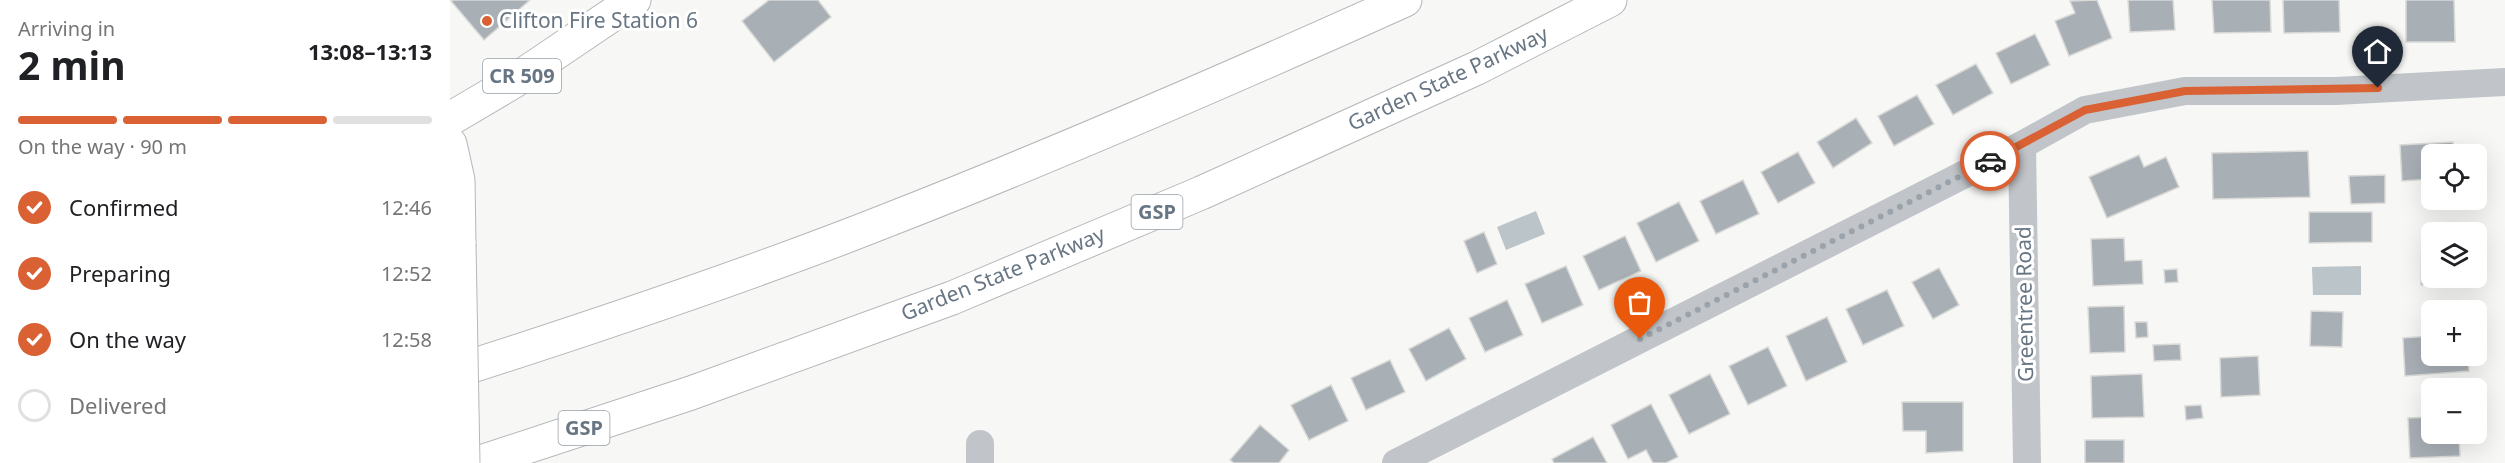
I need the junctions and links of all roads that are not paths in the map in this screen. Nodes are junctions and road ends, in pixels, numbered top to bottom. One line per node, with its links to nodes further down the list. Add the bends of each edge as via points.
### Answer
1 (634, 0): 5 (main road, CR 509)
2 (1405, 0): 8 (main road, via 1204,90 887,221 593,328)
3 (1610, 0): 10 (main road, Garden State Parkway / GSP, via 1477,68 1201,193 951,298 691,393)
4 (2505, 82): 7 (street, via 2336,91 2185,91 2085,110)
5 (450, 119)
6 (450, 144): 9 (main road, bridge, via 458,180)
7 (2022, 144): 11 (street); 12 (street, Greentree Road)
8 (450, 373)
9 (463, 463)
10 (478, 463)
11 (1396, 463)
12 (2027, 463)

